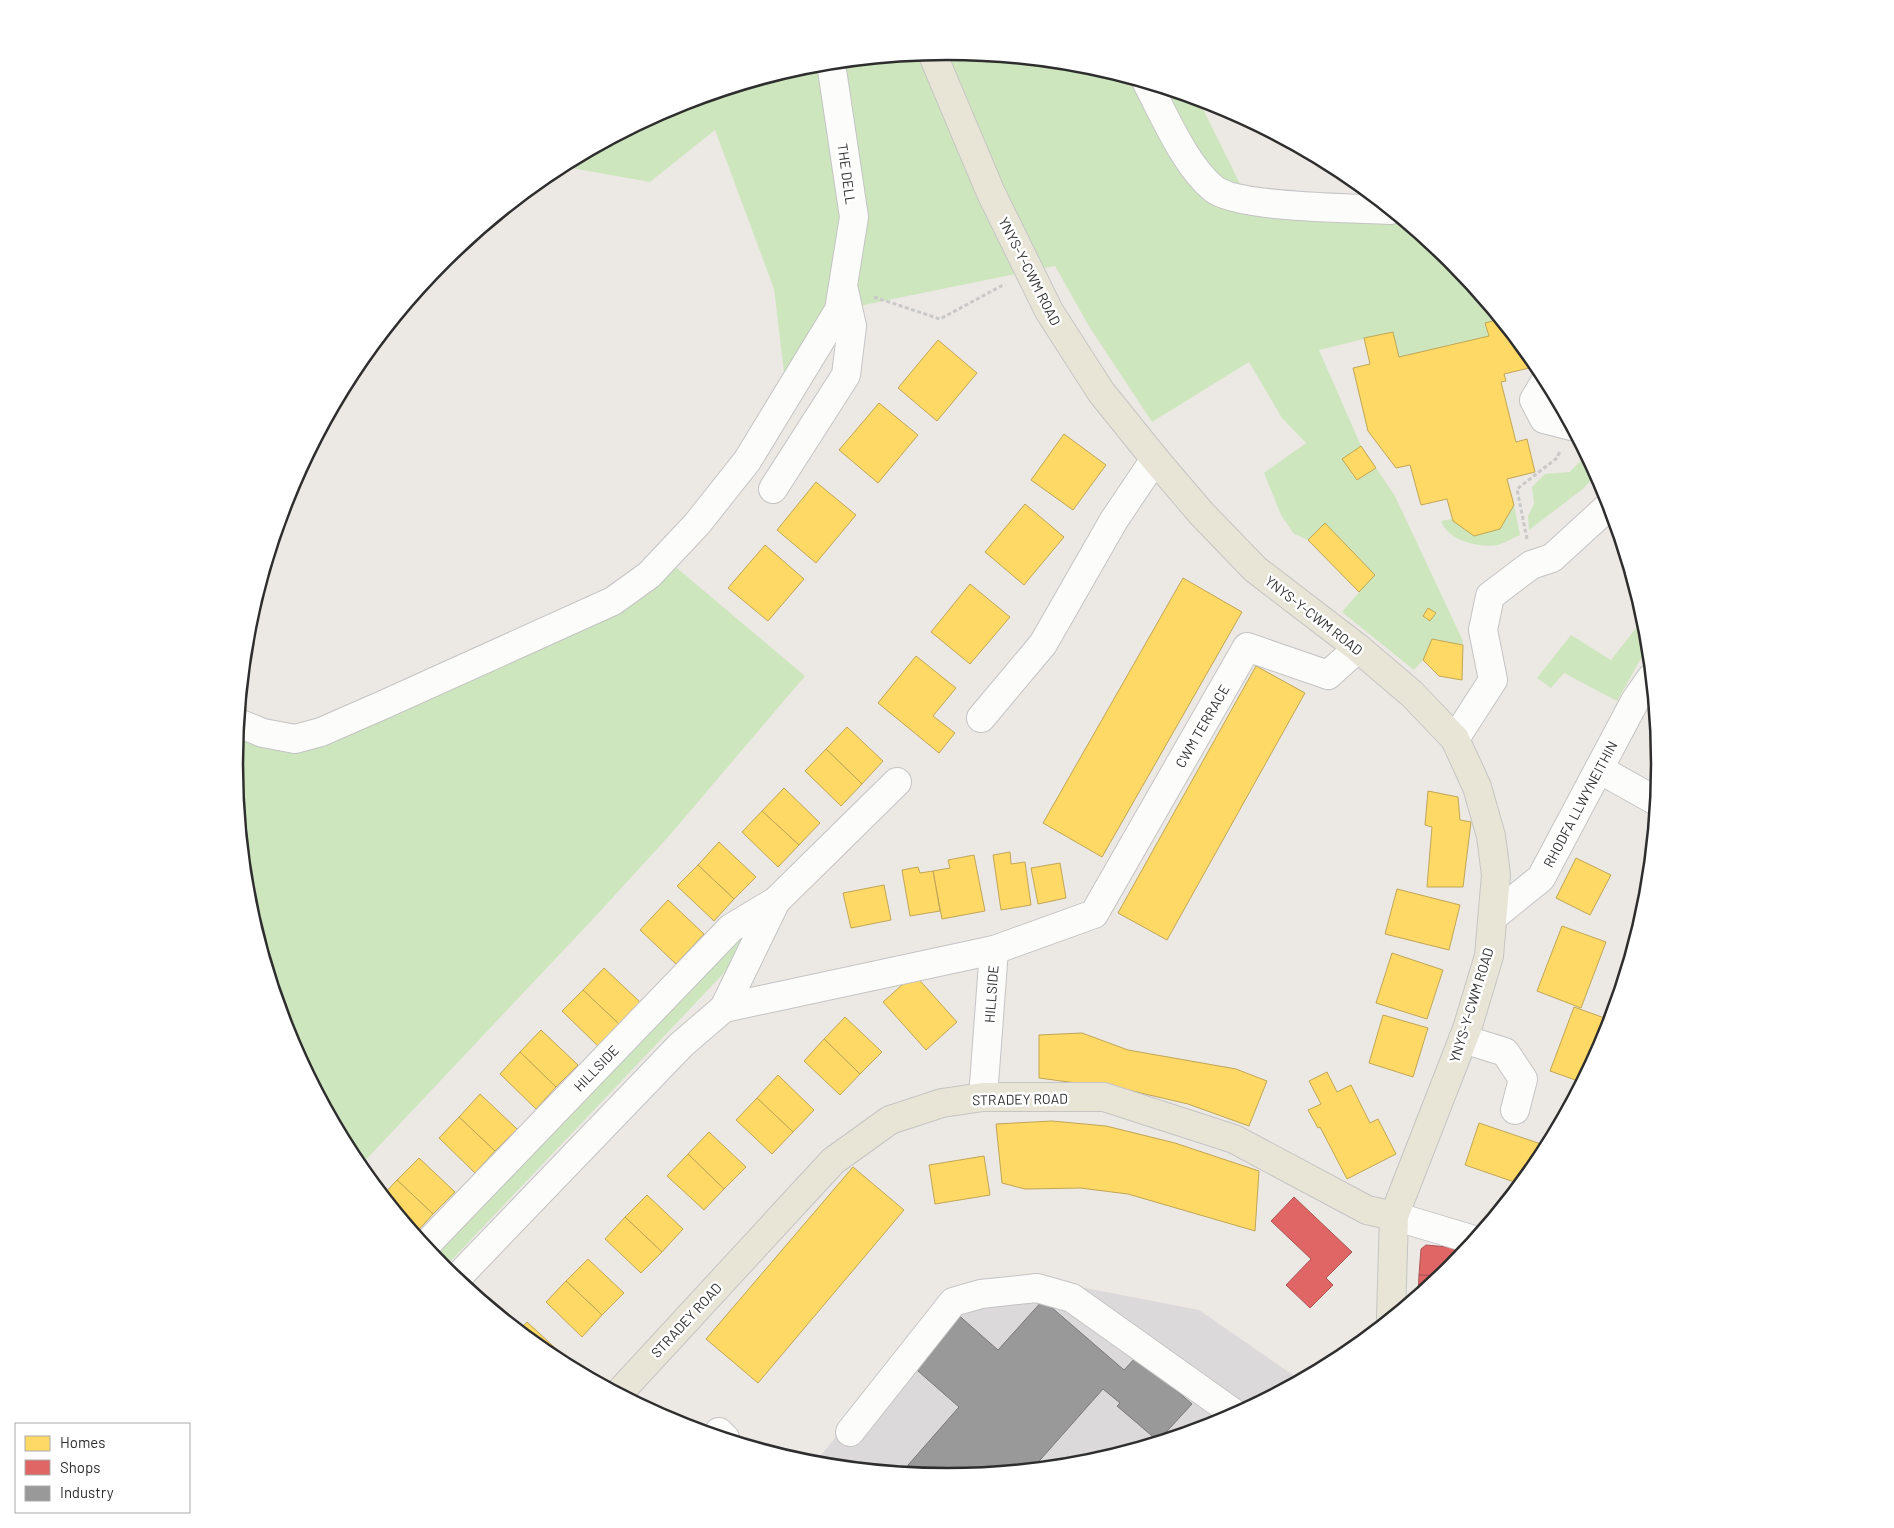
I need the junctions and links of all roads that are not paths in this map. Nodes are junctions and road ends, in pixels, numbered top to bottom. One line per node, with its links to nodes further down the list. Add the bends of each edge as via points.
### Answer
1 (935, 61): 8 (main road, YNYS-Y-CWM ROAD, via 991,193 1049,312 1101,392)
2 (832, 70): 5 (street, THE DELL, via 854,218)
3 (1151, 90): 4 (street, via 1197,172 1215,190 1230,197 1266,202)
4 (1381, 210)
5 (841, 298): 9 (street, THE DELL, via 852,326 846,375); 14 (street, via 747,461 697,524 649,575 613,601 321,732 295,739)
6 (1541, 388): 7 (street, via 1534,400 1544,419)
7 (1563, 424)
8 (1155, 459): 11 (main road, YNYS-Y-CWM ROAD, via 1201,514 1255,569); 13 (street, via 1114,520 1043,644)
9 (772, 488)
10 (1603, 511): 15 (street, via 1552,558 1531,565 1490,596 1483,630 1493,680)
11 (1358, 648): 15 (main road, YNYS-Y-CWM ROAD, via 1412,694); 20 (street, CWM TERRACE, via 1328,675 1247,647)
12 (1646, 685): 16 (street, RHODFA LLWYNEITHIN)
13 (981, 718)
14 (245, 726)
15 (1455, 739): 21 (main road, YNYS-Y-CWM ROAD, via 1477,787 1491,836 1496,875)
16 (1599, 769): 18 (street); 21 (street, RHODFA LLWYNEITHIN, via 1541,878)
17 (897, 782): 19 (street, HILLSIDE)
18 (1650, 797)
19 (776, 901): 23 (street, HILLSIDE); 29 (street, HILLSIDE, via 731,928)
20 (1094, 914): 22 (street, HILLSIDE)
21 (1494, 916): 24 (main road, YNYS-Y-CWM ROAD, via 1489,956)
22 (994, 950): 23 (street, HILLSIDE); 25 (street, HILLSIDE)
23 (724, 1008): 30 (street, HILLSIDE, via 681,1045)
24 (1463, 1039): 26 (street, via 1505,1052 1523,1079); 27 (main road, YNYS-Y-CWM ROAD)
25 (983, 1097): 27 (main road, STRADEY ROAD, via 1104,1097 1234,1139 1368,1210); 32 (main road, STRADEY ROAD, via 942,1103 890,1120 833,1161)
26 (1515, 1110)
27 (1394, 1216): 28 (street); 31 (main road, YNYS-Y-CWM ROAD)
28 (1467, 1238)
29 (430, 1241)
30 (461, 1273)
31 (1391, 1310)
32 (623, 1388)
33 (1228, 1409): 34 (street, via 1072,1298 1038,1288 981,1294 954,1302)
34 (850, 1432)

